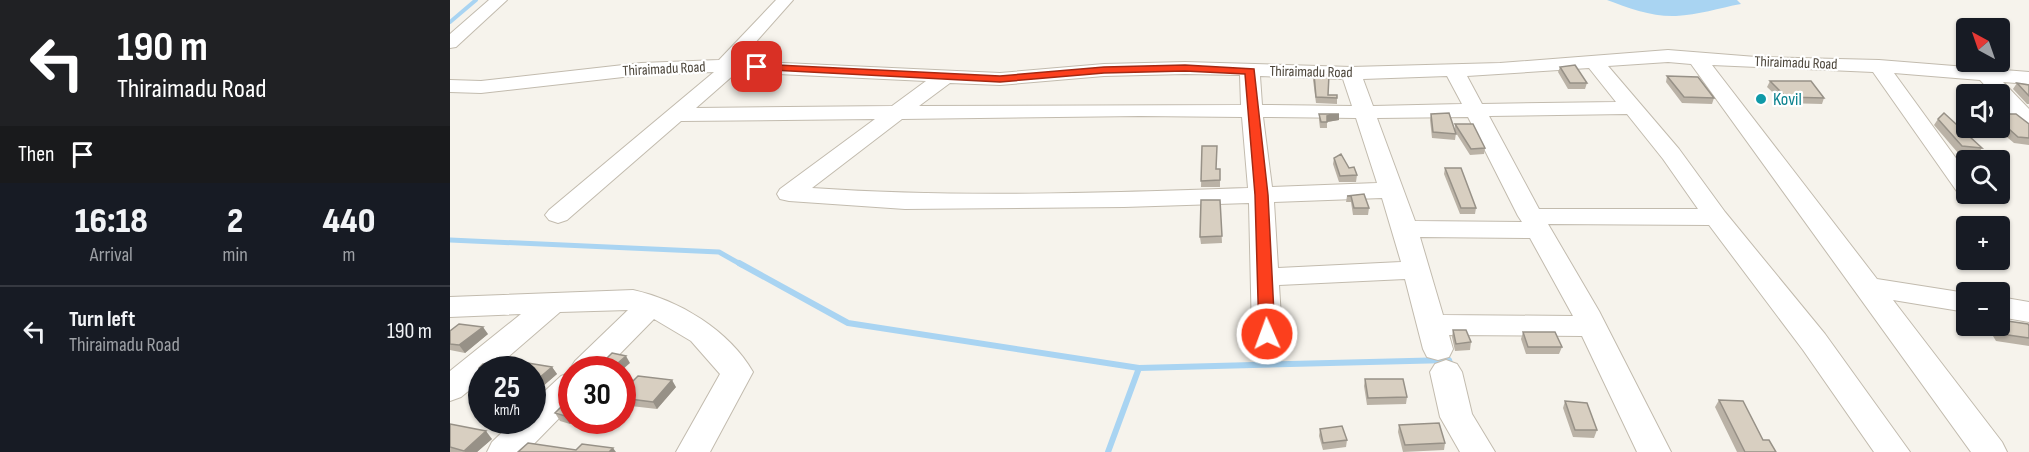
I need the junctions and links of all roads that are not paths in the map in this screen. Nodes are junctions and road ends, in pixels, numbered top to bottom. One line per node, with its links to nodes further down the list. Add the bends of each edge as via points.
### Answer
1 (499, 0): 3 (street)
2 (785, 0): 6 (street)
3 (450, 43)
4 (1697, 58): 5 (street, Thiraimadu Road, via 1668,56); 7 (street, Thiraimadu Road); 33 (street)
5 (1593, 62): 9 (street, Thiraimadu Road); 16 (street)
6 (729, 66): 13 (street, Thiraimadu Road); 15 (street, Thiraimadu Road, via 640,69 481,87); 22 (street)
7 (1880, 66): 12 (street, Thiraimadu Road); 24 (street)
8 (1146, 69): 10 (street, Thiraimadu Road); 13 (street, Thiraimadu Road, via 1000,79); 17 (street)
9 (1454, 70): 11 (street, Thiraimadu Road); 19 (street)
10 (1250, 71): 11 (street, Thiraimadu Road); 18 (street)
11 (1351, 73): 20 (street)
12 (1985, 74): 14 (street, Thiraimadu Road); 23 (street)
13 (947, 75): 21 (street)
14 (2029, 78)
15 (450, 86)
16 (1632, 108): 19 (street); 28 (street)
17 (1140, 110): 18 (street); 21 (street)
18 (1252, 111): 20 (street); 26 (street)
19 (1475, 111): 20 (street); 29 (street)
20 (1364, 112): 25 (street)
21 (896, 114): 22 (street); 26 (street, via 789,194 905,202)
22 (677, 115): 27 (street)
23 (2029, 121)
24 (1956, 174)
25 (1390, 190): 26 (street); 30 (street)
26 (1261, 195): 32 (street)
27 (558, 215)
28 (1716, 217): 29 (street); 50 (street, via 1814,342)
29 (1534, 223): 30 (street); 40 (street)
30 (1405, 230): 31 (street)
31 (1416, 270): 32 (street); 42 (street)
32 (1265, 277): 41 (street)
33 (1867, 286): 34 (street); 51 (street)
34 (1956, 300)
35 (552, 304): 36 (street, via 633,300); 37 (street); 44 (street)
36 (651, 304): 43 (street); 47 (street, via 702,334 737,372)
37 (450, 307)
38 (2010, 309): 39 (street)
39 (2029, 312)
40 (1592, 326): 42 (street); 49 (street)
41 (1267, 334)
42 (1439, 349): 48 (street, via 1456,417)
43 (599, 356)
44 (450, 389)
45 (558, 398): 46 (street)
46 (504, 452)
47 (693, 452)
48 (1478, 452)
49 (1653, 452)
50 (1893, 452)
51 (1990, 452)

